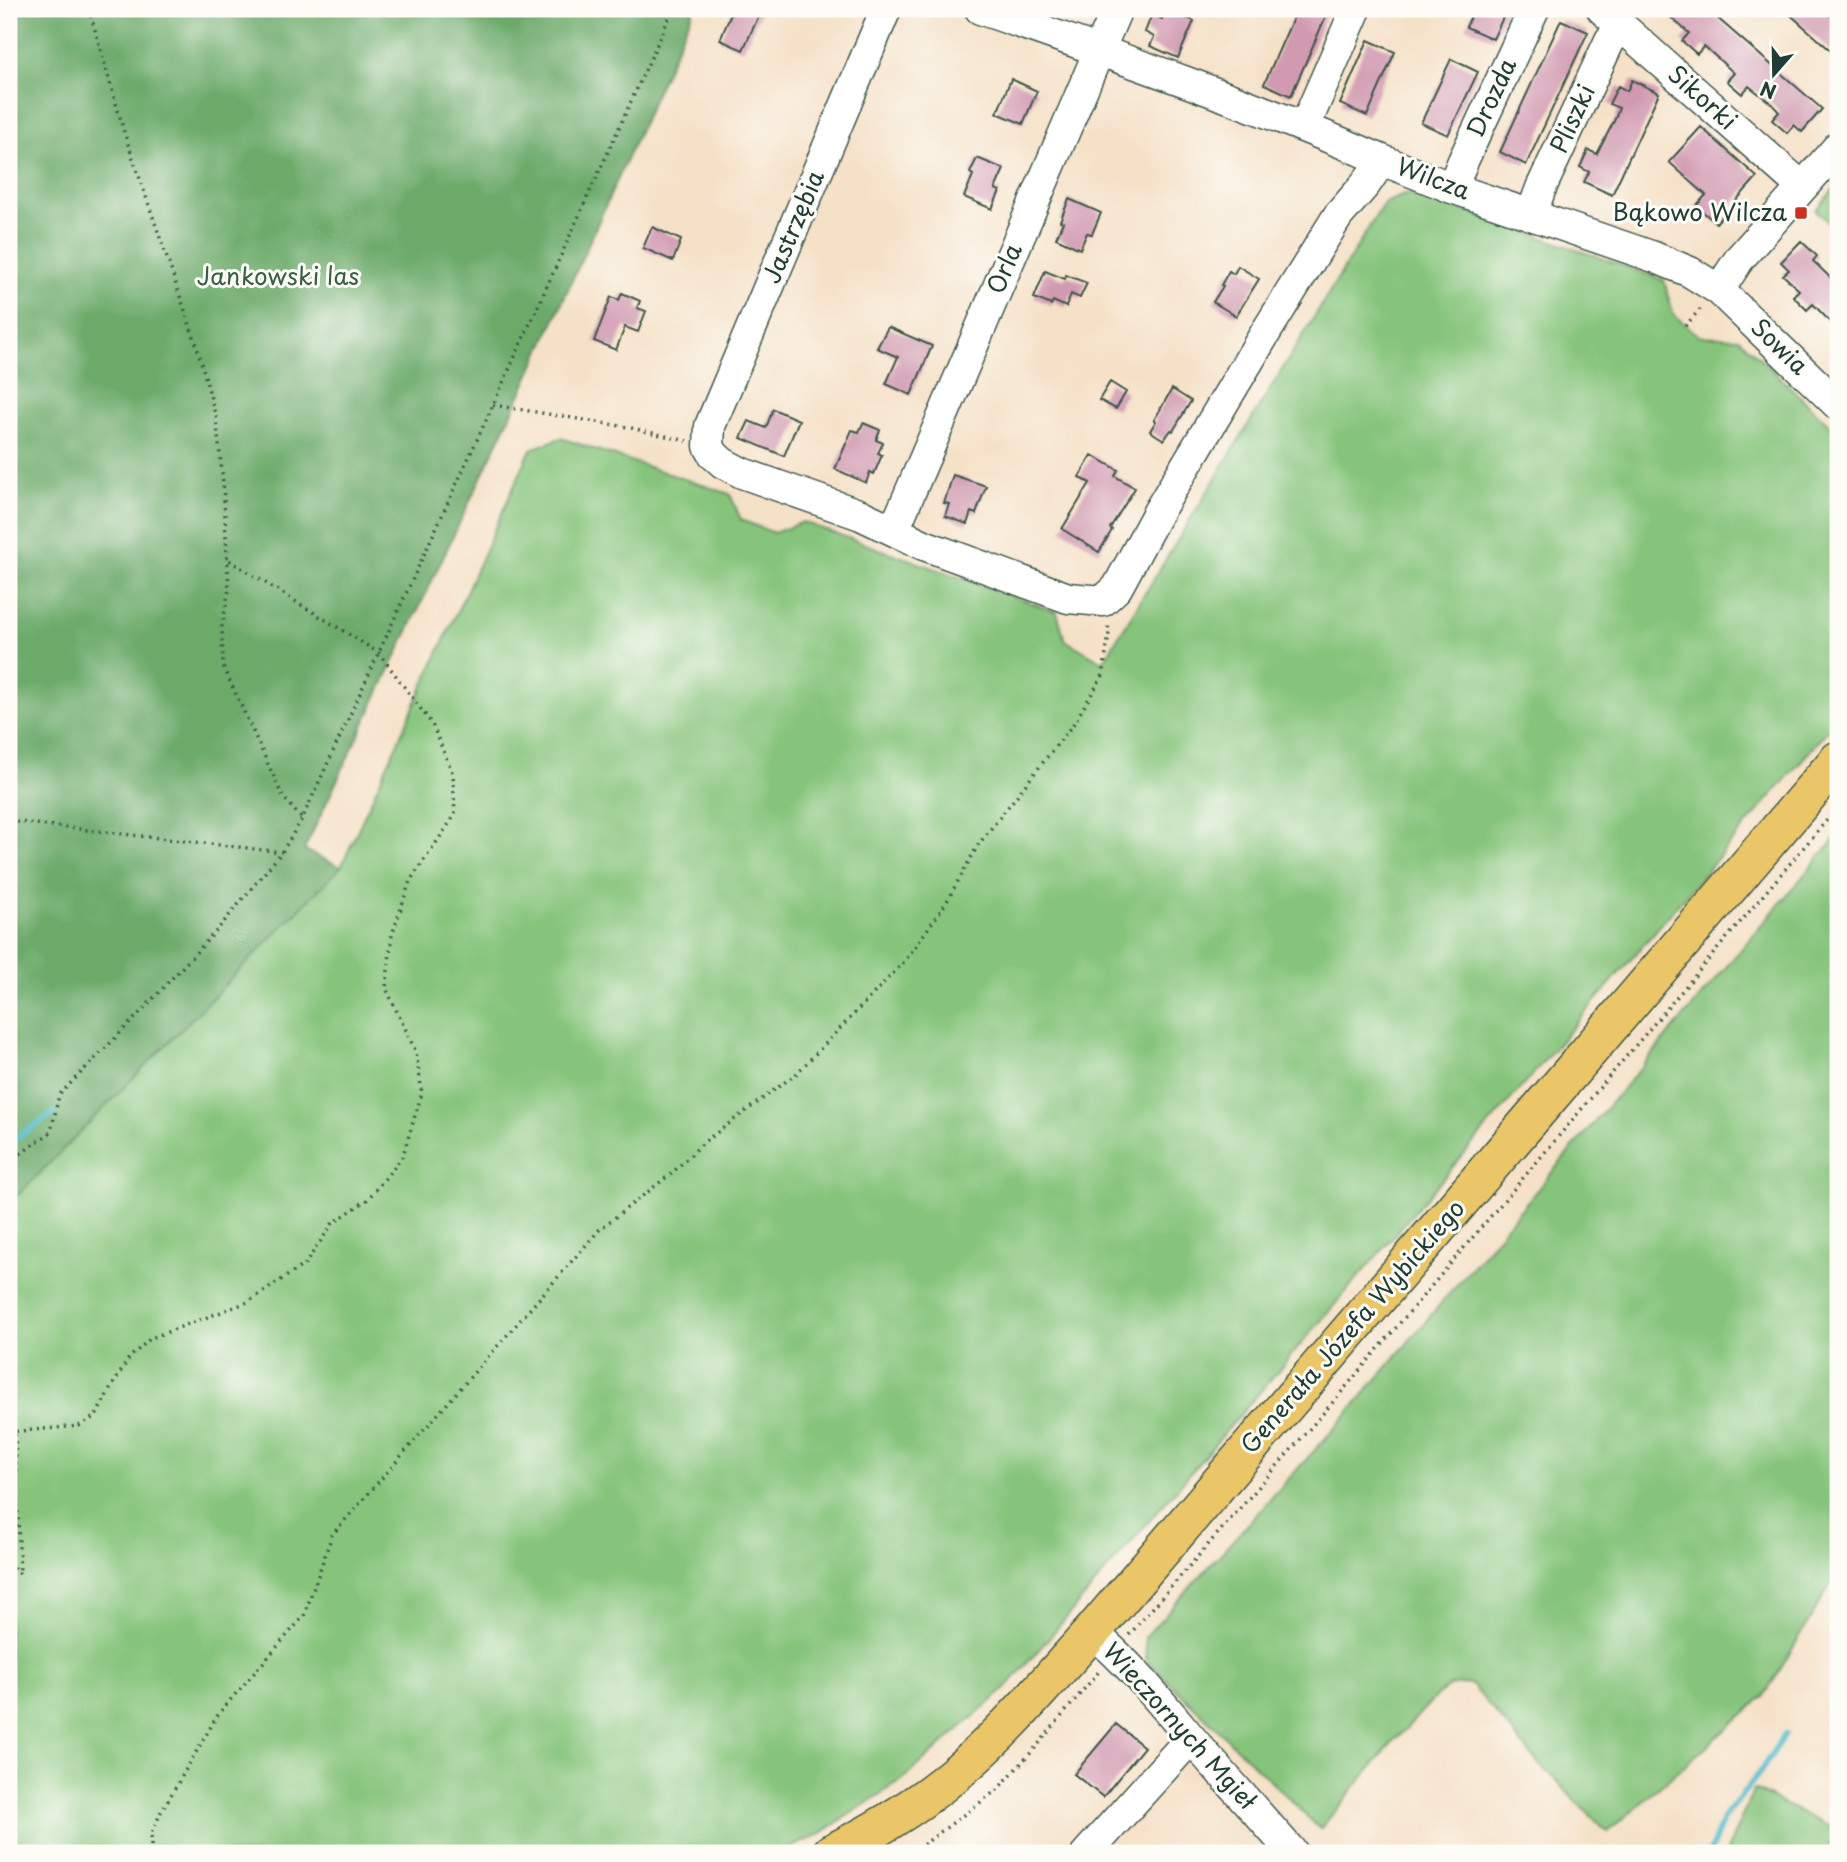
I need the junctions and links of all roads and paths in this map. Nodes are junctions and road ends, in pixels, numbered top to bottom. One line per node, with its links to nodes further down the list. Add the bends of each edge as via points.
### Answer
1 (89, 9): 21 (path, via 216,417)
2 (673, 9): 17 (path)
3 (886, 9): 19 (street, Jastrzębia, via 710,426)
4 (980, 9): 9 (street)
5 (1117, 9): 9 (street, Orla)
6 (1356, 9): 10 (street)
7 (1534, 9): 14 (street, Drozda)
8 (1612, 17): 13 (street, Sikorki); 15 (street, Pliszki, via 1611,40)
9 (1099, 50): 10 (street); 20 (street, Orla)
10 (1305, 126): 12 (street)
11 (1838, 147): 13 (street)
12 (1382, 160): 14 (street, Wilcza); 22 (street, Wilcza, via 1338,216 1158,512 1117,588)
13 (1802, 187): 16 (street)
14 (1452, 188): 15 (street, Wilcza)
15 (1531, 215): 16 (street, Wilcza, via 1654,257)
16 (1719, 289): 18 (street, Sowia)
17 (493, 405): 19 (path); 23 (path)
18 (1838, 405)
19 (709, 446): 20 (street, via 723,463 742,473)
20 (894, 530): 22 (street, via 1068,598)
21 (227, 559): 23 (path); 26 (path, via 223,666 283,797)
22 (1103, 601): 38 (path, via 1109,633 1103,675 1074,723 978,845 905,961 796,1074 704,1142 600,1229 332,1535 304,1616 219,1713 161,1812 151,1834)
23 (379, 653): 26 (path); 32 (path, via 432,724 453,774 455,816 410,881 392,935 386,988 416,1052 422,1093 402,1158 368,1200 333,1223 305,1264 248,1302 151,1338 129,1358 96,1416 79,1426)
24 (1838, 760): 34 (main road, Generała Józefa Wybickiego)
25 (1838, 807): 34 (path, via 1342,1392)
26 (302, 819): 28 (path)
27 (9, 821): 28 (path)
28 (282, 852): 29 (path, via 208,940 59,1095 51,1132)
29 (9, 1162)
30 (9, 1422): 32 (path)
31 (9, 1432): 32 (path)
32 (15, 1432): 33 (path, via 20,1574)
33 (9, 1563)
34 (1103, 1642): 35 (street, Wieczornych Mgieł); 39 (main road, Generała Józefa Wybickiego, via 916,1804); 40 (path, via 1036,1747 997,1790)
35 (1191, 1738): 41 (street); 42 (street, Wieczornych Mgieł)
36 (1834, 1793): 37 (path)
37 (1838, 1813)
38 (151, 1853)
39 (831, 1853)
40 (912, 1853)
41 (1087, 1853)
42 (1293, 1853)

